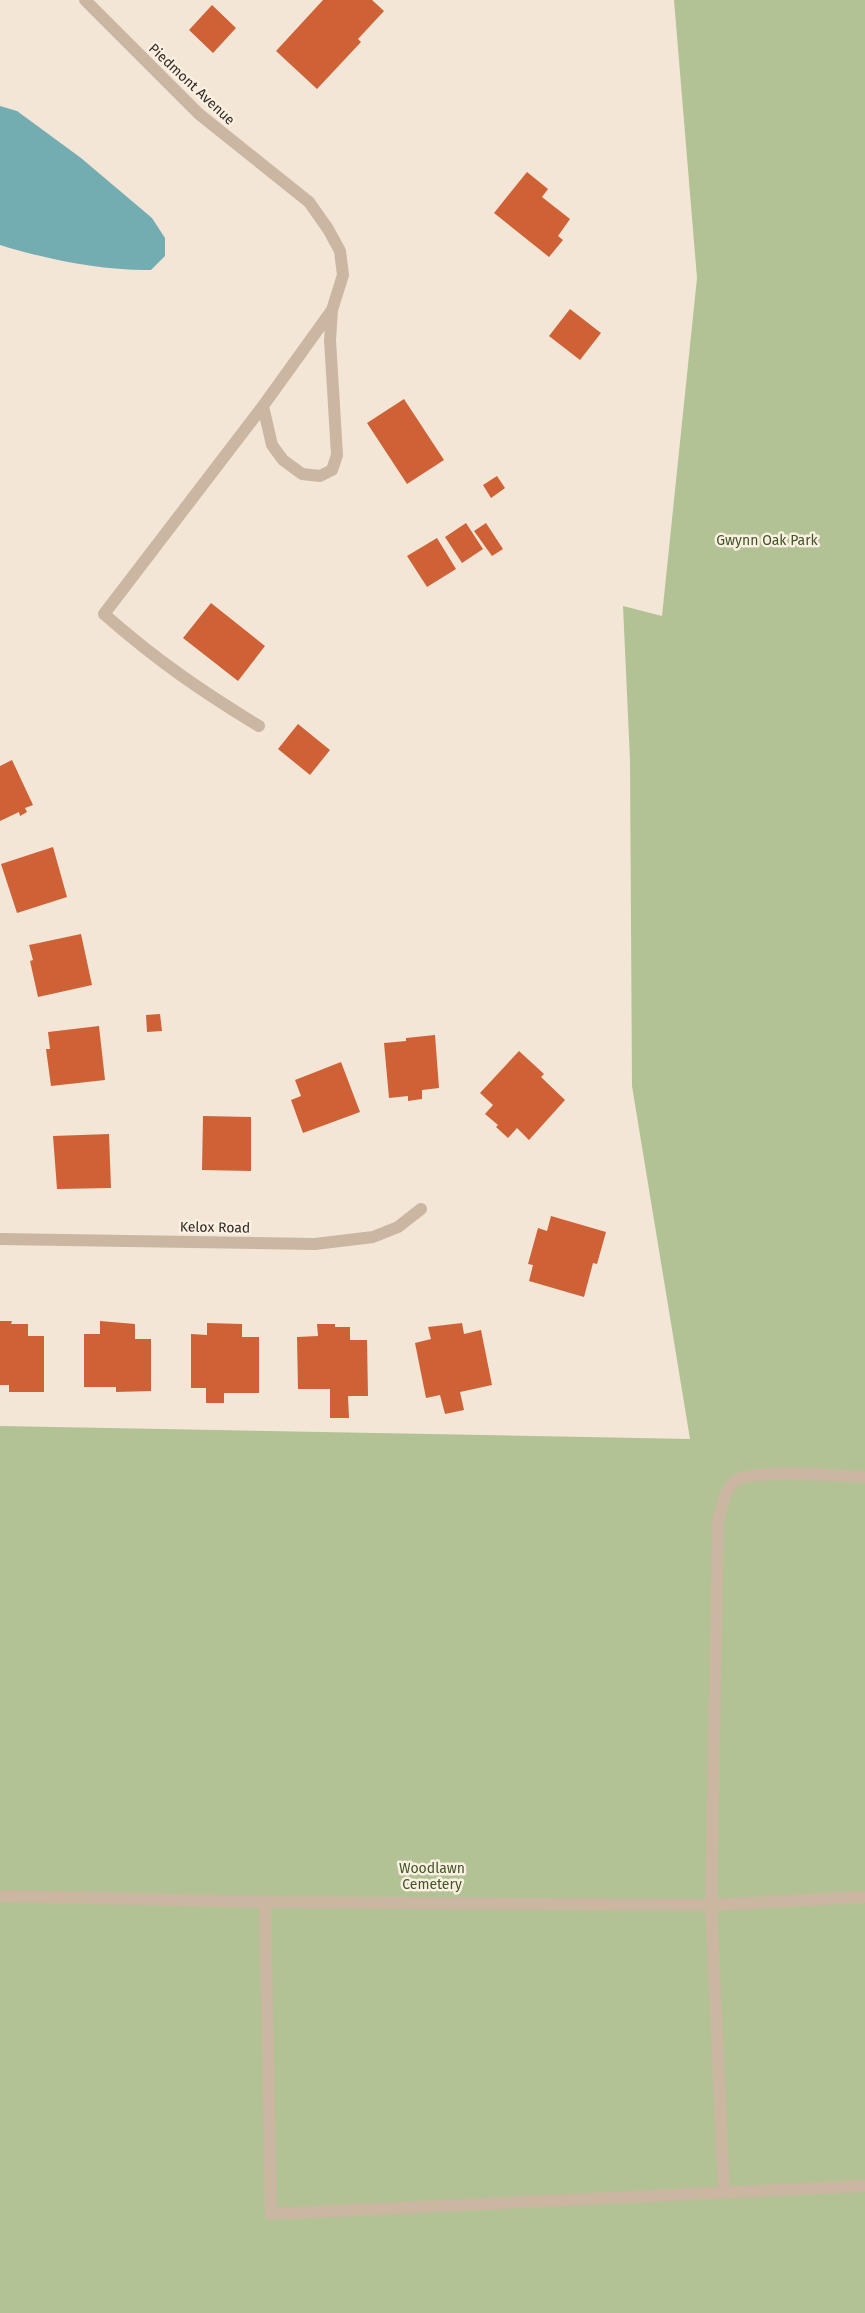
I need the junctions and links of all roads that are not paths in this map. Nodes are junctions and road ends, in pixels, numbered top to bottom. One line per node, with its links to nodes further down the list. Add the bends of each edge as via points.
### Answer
1 (85, 0): 2 (street, Piedmont Avenue, via 199,114 309,202 340,251 342,275)
2 (332, 310): 3 (street); 3 (street, via 330,340 337,455 332,470 320,476 302,474 283,460 272,445)
3 (264, 406): 4 (street, via 104,614 143,649 190,683)
4 (259, 726)
5 (421, 1209): 6 (street, Kelox Road, via 398,1227 373,1237 315,1244)
6 (0, 1239)
7 (865, 1476): 11 (street, via 757,1474 736,1480 726,1492 718,1521)
8 (0, 1896): 10 (street)
9 (865, 1897): 11 (street)
10 (265, 1902): 11 (street); 13 (street, via 271,2214)
11 (711, 1905): 13 (street)
12 (865, 2186): 13 (street)
13 (724, 2193)

